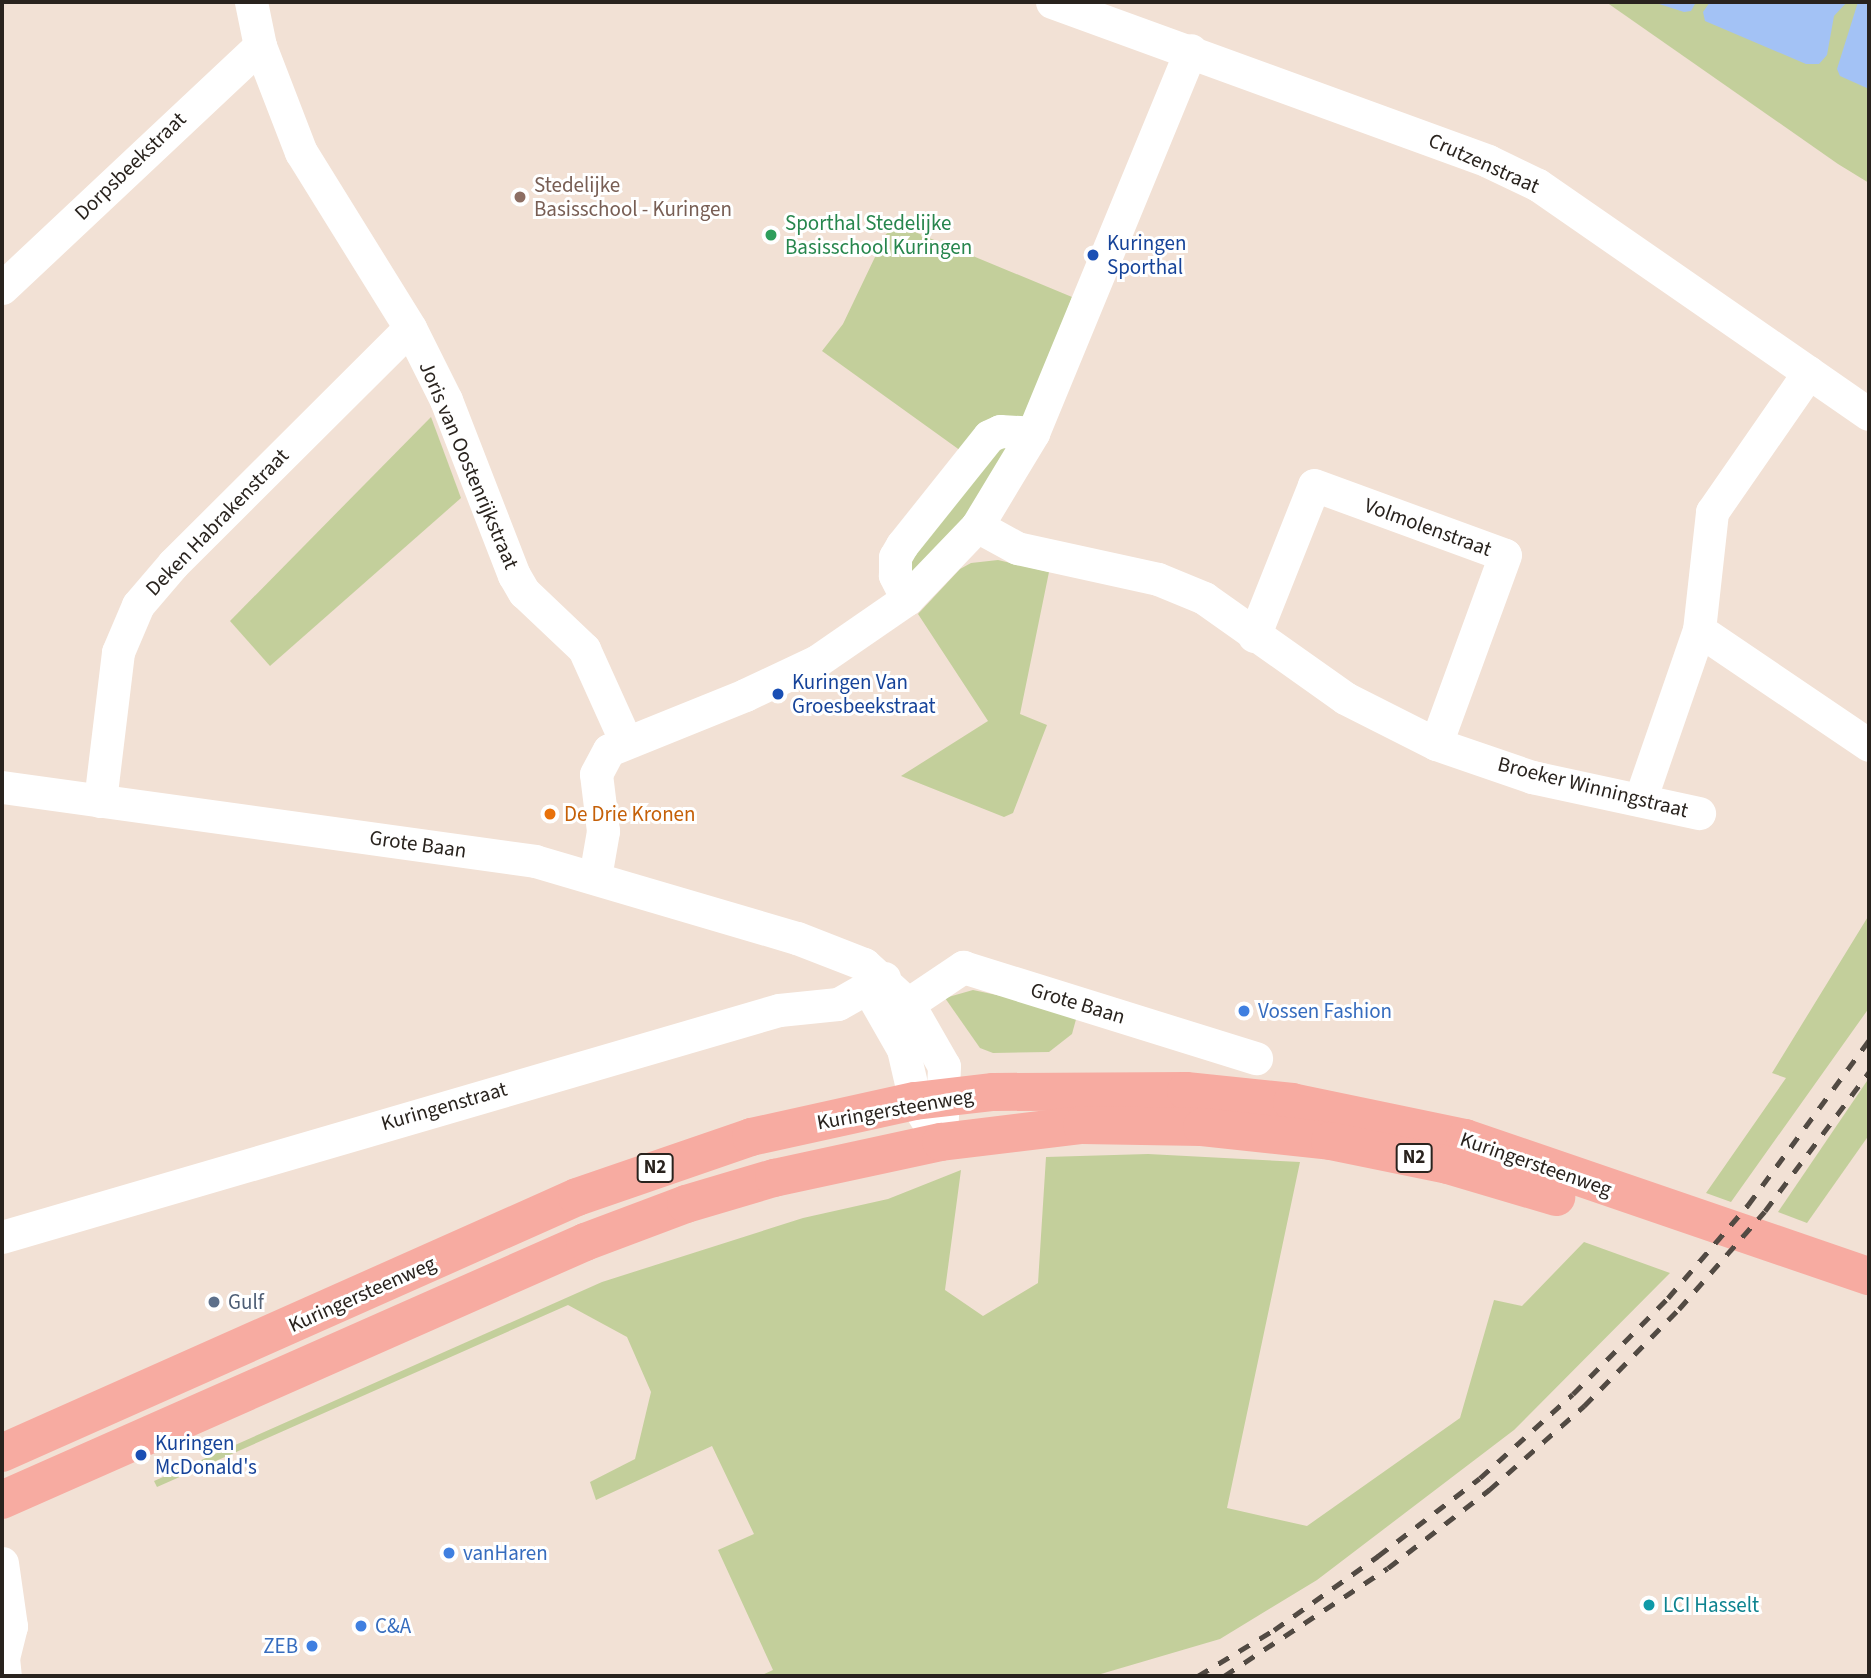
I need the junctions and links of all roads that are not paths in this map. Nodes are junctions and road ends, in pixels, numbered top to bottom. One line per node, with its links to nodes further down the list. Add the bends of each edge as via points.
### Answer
1 (251, 2): 3 (street, Joris van Oostenrijkstraat)
2 (1052, 2): 4 (street, Crutzenstraat)
3 (260, 46): 5 (street, Dorpsbeekstraat); 6 (street, Joris van Oostenrijkstraat, via 301,152)
4 (1191, 50): 7 (street, Crutzenstraat, via 1488,160 1538,185); 9 (street)
5 (2, 288)
6 (410, 328): 14 (street, Joris van Oostenrijkstraat, via 451,412 514,575 524,592 584,649); 19 (street, Deken Habrakenstraat, via 173,564 138,605 118,652)
7 (1809, 372): 8 (street, Crutzenstraat); 12 (street, via 1712,512)
8 (1869, 414)
9 (1033, 433): 10 (street); 11 (street, via 1000,431 989,436 902,545 895,557 895,575)
10 (977, 526): 11 (street); 13 (street, Broeker Winningstraat, via 1017,548 1158,579 1204,598)
11 (907, 599): 14 (street, via 786,678)
12 (1699, 630): 16 (street); 18 (street)
13 (1254, 636): 15 (street, Broeker Winningstraat, via 1345,698); 15 (street, Volmolenstraat, via 1314,485 1505,555)
14 (625, 740): 21 (street, via 598,764 603,831)
15 (1436, 744): 18 (street, Broeker Winningstraat, via 1532,777)
16 (1869, 745)
17 (2, 787): 19 (street, Grote Baan)
18 (1640, 800): 20 (street, Broeker Winningstraat)
19 (100, 801): 21 (street, Grote Baan, via 535,861)
20 (1699, 813)
21 (595, 877): 22 (street, Grote Baan, via 825,948 864,964)
22 (876, 984): 23 (street, Grote Baan); 27 (street, Kuringenstraat, via 838,1004 779,1010)
23 (898, 1012): 24 (street, Grote Baan, via 963,967); 25 (street, Grote Baan, via 944,1066)
24 (1256, 1058)
25 (929, 1100): 26 (street, Grote Baan); 28 (main road, Kuringersteenweg / N2, via 1079,1089 1186,1091 1292,1102 1465,1138); 30 (main road, Kuringersteenweg / N2, via 751,1137 577,1197)
26 (941, 1142): 29 (main road, Kuringersteenweg / N2, via 1082,1125 1202,1127 1330,1141 1497,1179); 31 (main road, Kuringersteenweg / N2, via 774,1178 686,1204 585,1242)
27 (2, 1237)
28 (1869, 1276)
29 (1869, 1300)
30 (2, 1453)
31 (2, 1500)
32 (2, 1563): 33 (street, via 11,1626)
33 (4, 1663)

